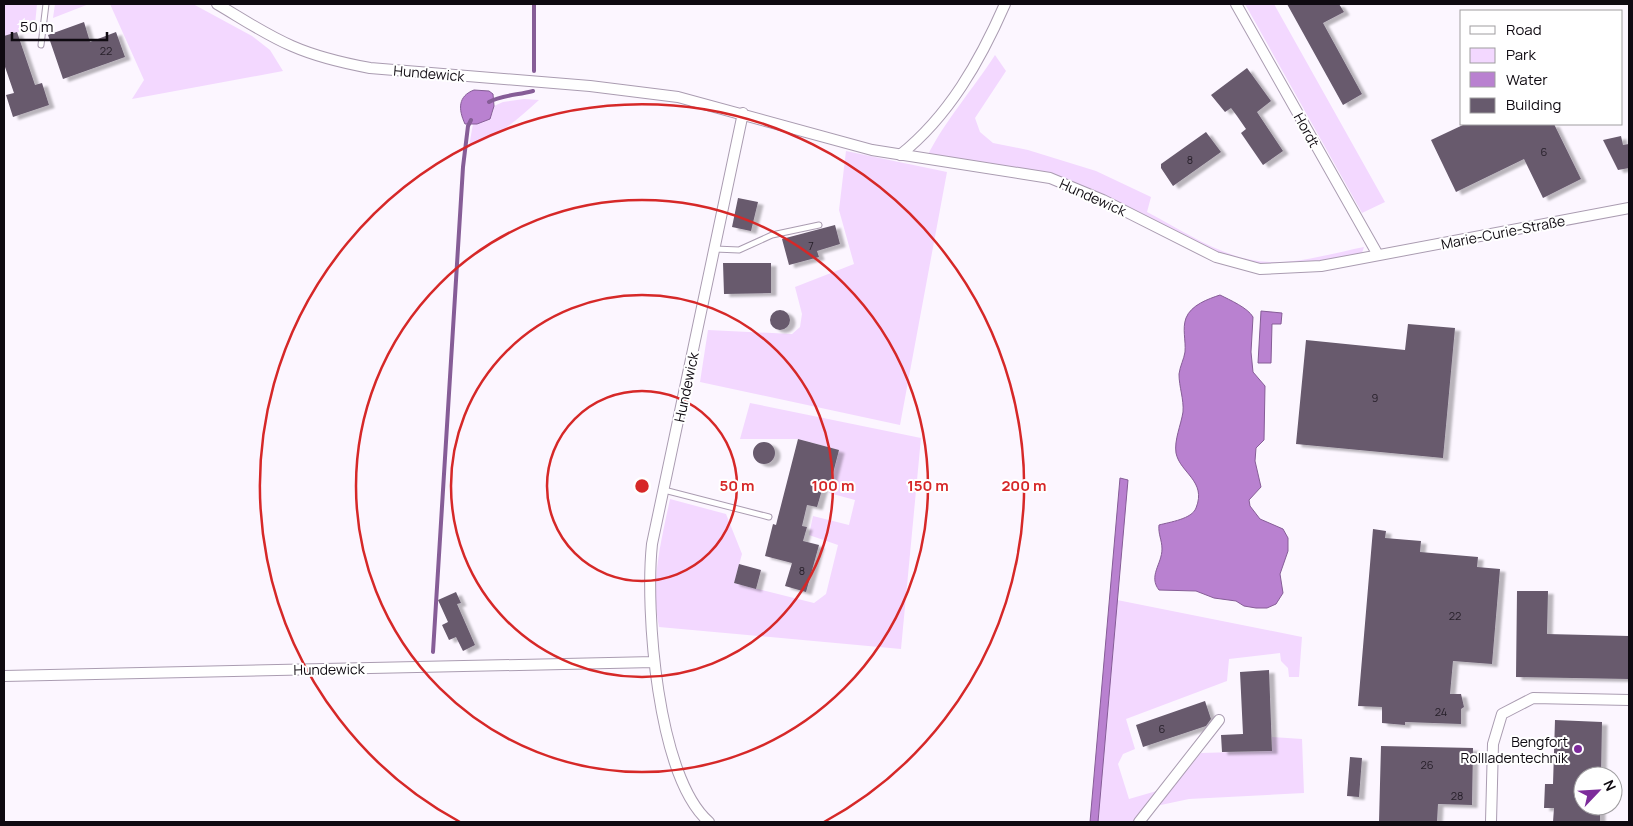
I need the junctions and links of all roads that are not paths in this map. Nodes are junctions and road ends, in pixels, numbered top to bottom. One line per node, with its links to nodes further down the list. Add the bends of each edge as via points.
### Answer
1 (46, 4): 5 (lane)
2 (217, 4): 6 (street, Hundewick, via 290,46 370,68 658,94)
3 (1005, 4): 7 (street, via 966,80 923,137)
4 (1236, 4): 11 (street, Hordt)
5 (41, 45)
6 (743, 113): 7 (street, Hundewick); 10 (street, Hundewick)
7 (900, 155): 11 (street, Hundewick, via 1050,178 1103,200 1216,257 1260,269 1321,266)
8 (1629, 208): 11 (street, Marie-Curie-Straße)
9 (819, 225): 10 (lane, via 772,236 739,250)
10 (715, 249): 12 (street, Hundewick)
11 (1378, 255)
12 (664, 490): 13 (lane); 14 (street, Hundewick, via 649,572)
13 (769, 517)
14 (654, 662): 15 (street, Hundewick); 18 (street, Hundewick, via 673,758 689,797)
15 (4, 676)
16 (1629, 700): 20 (street, via 1533,698 1502,714 1493,744)
17 (1219, 720): 19 (street)
18 (709, 822)
19 (1139, 822)
20 (1491, 822)

